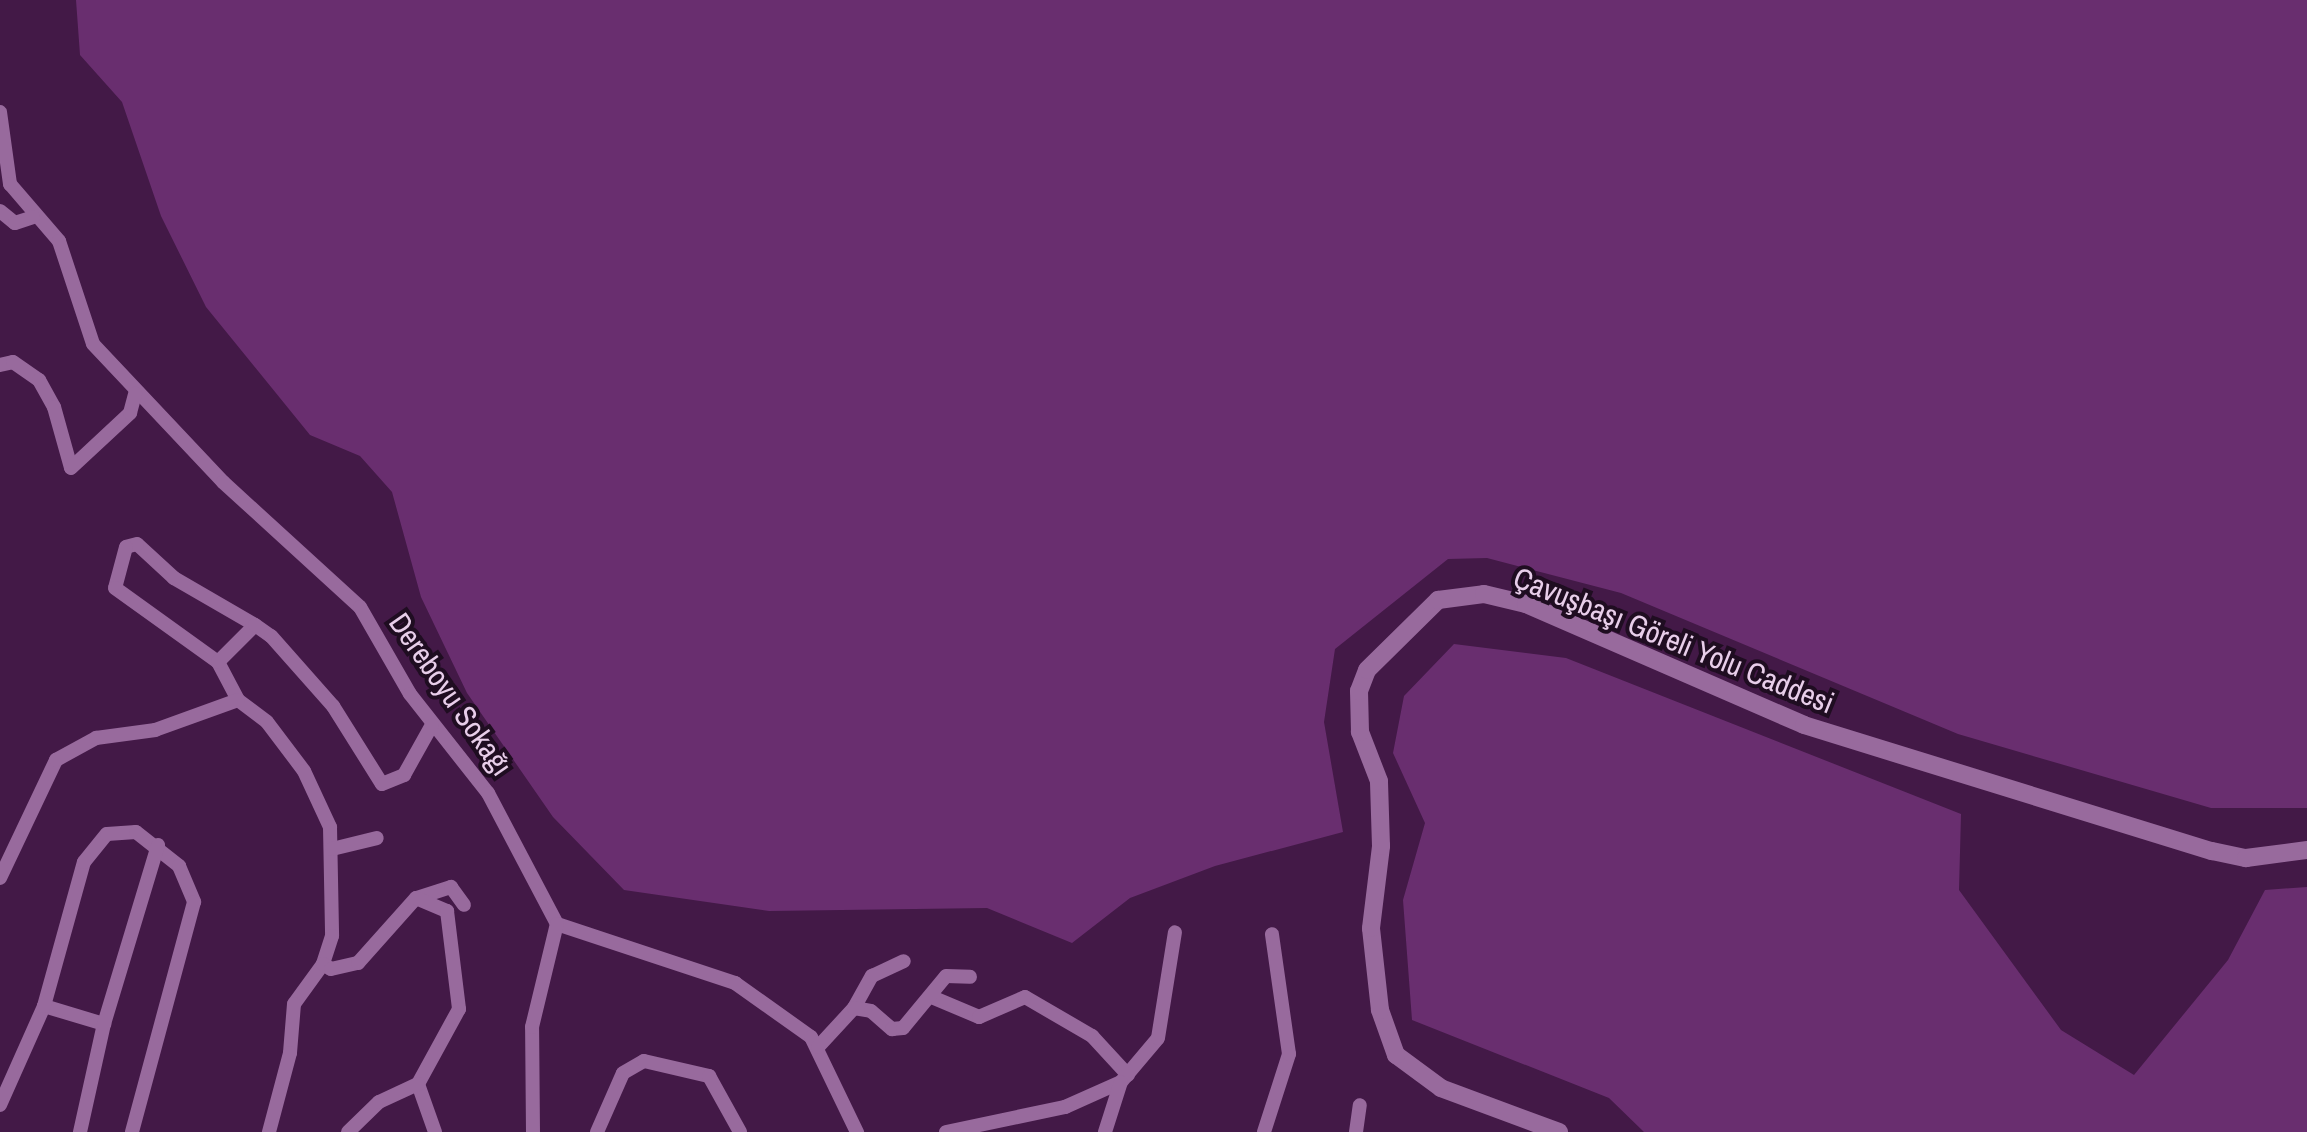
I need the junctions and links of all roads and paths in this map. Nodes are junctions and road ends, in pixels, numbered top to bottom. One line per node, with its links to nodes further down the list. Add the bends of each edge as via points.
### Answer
1 (0, 112): 3 (street, Dereboyu Sokağı, via 10,184)
2 (0, 211): 3 (street, via 15,223)
3 (33, 217): 5 (street, Dereboyu Sokağı, via 59,241 92,344)
4 (0, 365): 5 (street, via 13,362 39,380 54,407 70,468 130,413)
5 (135, 394): 9 (street, Dereboyu Sokağı, via 360,607)
6 (254, 625): 7 (street); 7 (street, via 174,578 137,544 126,547 115,588); 9 (street, via 333,706 382,784 404,775)
7 (218, 662): 8 (street)
8 (238, 700): 12 (street, via 267,722 304,771 324,806); 14 (street, via 154,730 96,738 56,760)
9 (432, 725): 17 (street, Dereboyu Sokağı, via 482,784)
10 (377, 838): 12 (street)
11 (158, 845): 24 (street, via 122,830 107,834 84,862); 26 (street); 33 (street, via 179,866 194,902)
12 (332, 849): 21 (street, via 332,936)
13 (2307, 850): 45 (main road, Çavuşbaşı Göreli Yolu Caddesi, via 2246,858 2212,851 1804,725 1526,604 1484,594 1438,600 1367,670 1359,691 1360,732 1379,780 1381,846 1370,928 1380,1010 1396,1055 1441,1088)
14 (0, 878)
15 (416, 898): 16 (street, via 443,886); 21 (street, via 358,963 331,969); 29 (street, via 446,911 459,1009)
16 (464, 905)
17 (558, 924): 27 (street, via 735,984); 37 (street, via 532,1027)
18 (1176, 932): 28 (street, via 1158,1038)
19 (1272, 934): 43 (street, via 1280,954 1276,992 1289,1054)
20 (904, 961): 25 (street, via 872,976)
21 (323, 964): 34 (street, via 294,1004 290,1053)
22 (970, 977): 23 (street, via 946,976)
23 (934, 998): 25 (street, via 897,1030 871,1011); 28 (street, via 979,1017 1025,997 1092,1036)
24 (44, 1006): 26 (street); 30 (street)
25 (854, 1008): 27 (street)
26 (104, 1024): 32 (street)
27 (818, 1046): 40 (street, via 832,1089)
28 (1125, 1078): 41 (street, via 1065,1107); 42 (street)
29 (418, 1084): 35 (street, via 380,1102); 36 (street)
30 (1, 1095)
31 (1360, 1105): 44 (street)
32 (80, 1132)
33 (132, 1132)
34 (270, 1132)
35 (348, 1132)
36 (435, 1132)
37 (532, 1132)
38 (597, 1132): 39 (street, via 623,1073 644,1060 710,1076)
39 (740, 1132)
40 (857, 1132)
41 (946, 1132)
42 (1105, 1132)
43 (1264, 1132)
44 (1356, 1132)
45 (1559, 1132)

